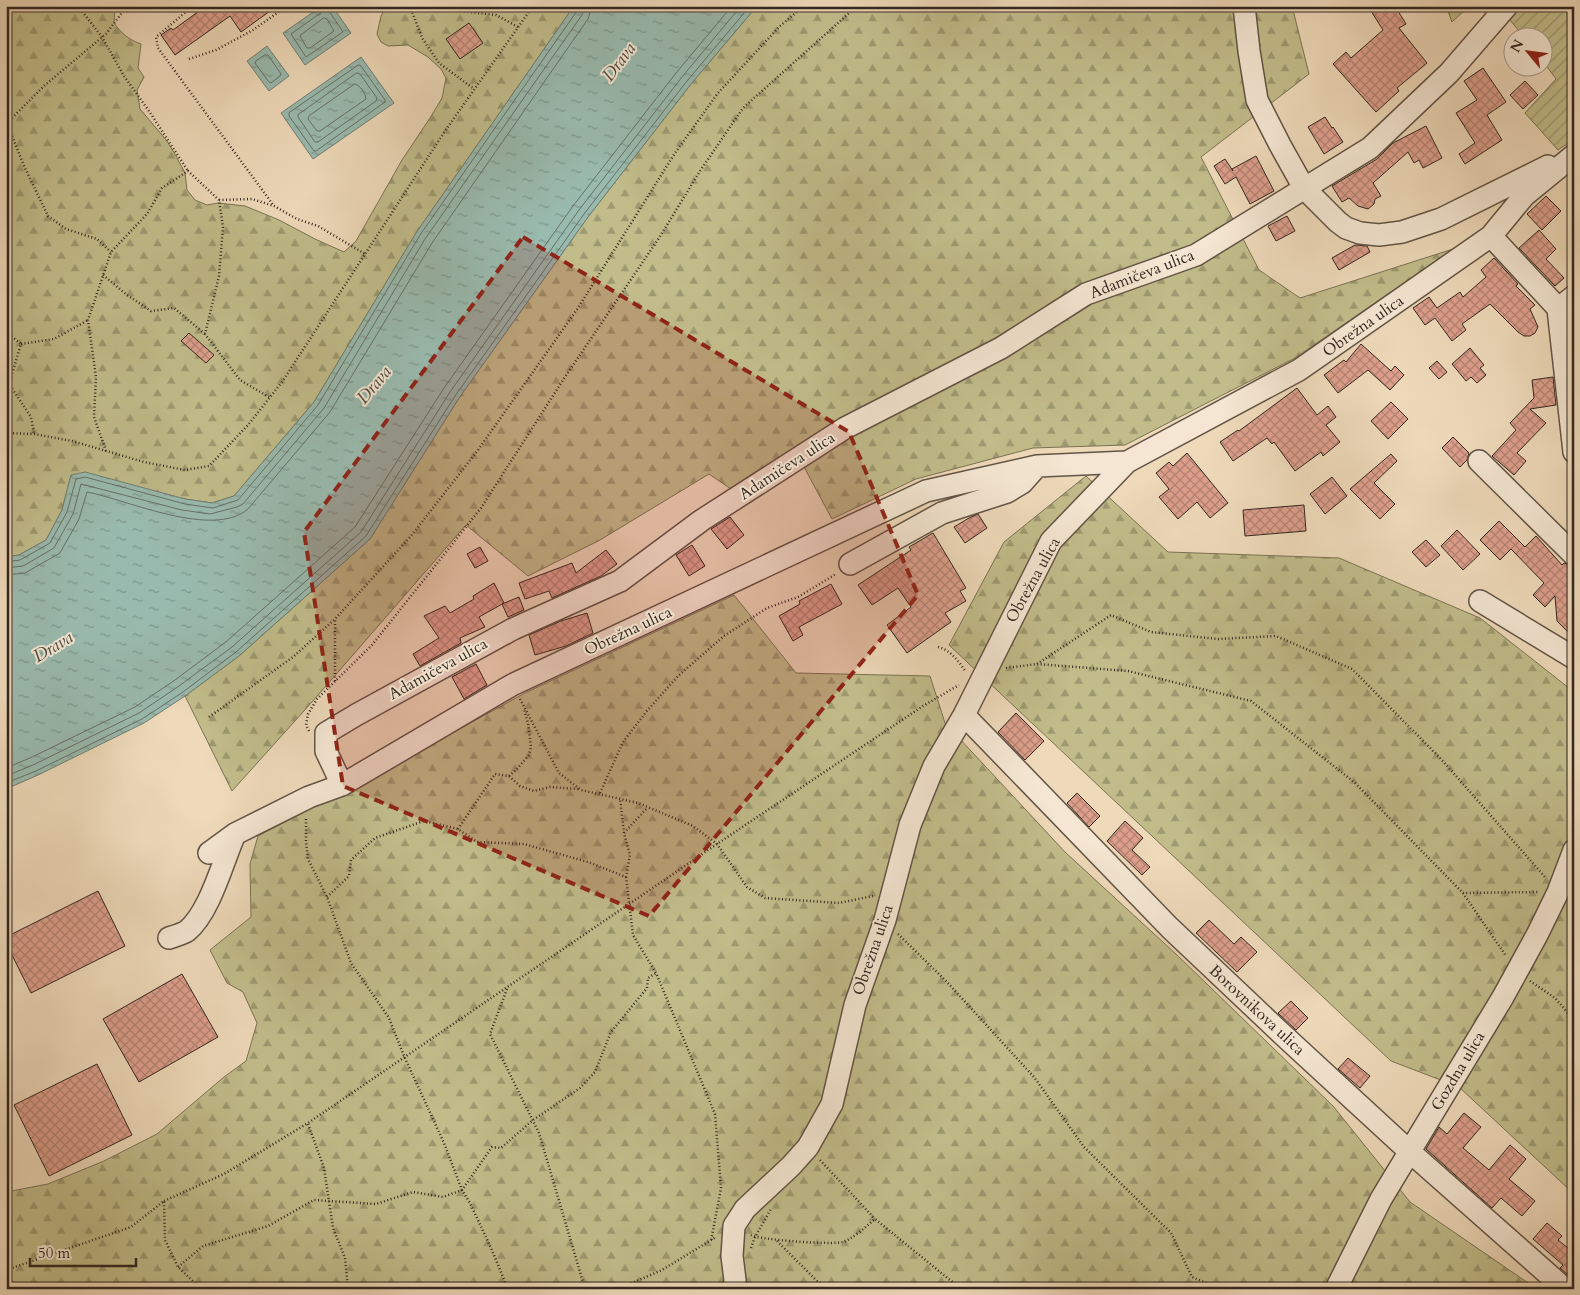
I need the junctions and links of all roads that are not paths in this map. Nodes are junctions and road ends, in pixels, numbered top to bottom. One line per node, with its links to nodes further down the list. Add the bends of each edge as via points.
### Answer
1 (1244, 6): 4 (street, via 1258,100)
2 (1505, 9): 4 (street, Adamičeva ulica, via 1449,72 1370,148)
3 (1571, 157): 4 (street, via 1441,218 1402,232 1379,235 1360,233 1338,222); 5 (street, Obrežna ulica, via 1524,196)
4 (1304, 188): 17 (street, Adamičeva ulica, via 1196,255 1086,294 1000,348 845,428 702,520 620,581 513,629 356,714 326,734 326,751)
5 (1492, 236): 6 (street); 10 (street, Obrežna ulica, via 1298,370)
6 (1566, 302): 7 (street); 8 (street)
7 (1574, 325)
8 (1574, 449)
9 (1479, 461): 12 (street)
10 (1126, 462): 11 (street, Obrežna ulica); 16 (street, Obrežna ulica, via 1051,541 978,678)
11 (1037, 466): 13 (street, via 1022,483 1007,492 942,514); 17 (street, Obrežna ulica, via 926,491 517,694)
12 (1574, 555)
13 (850, 564)
14 (1480, 601): 15 (street)
15 (1574, 658)
16 (964, 715): 22 (street, Borovnikova ulica, via 1170,928); 23 (street, Obrežna ulica, via 934,766 910,825 893,891 855,1005 832,1104 808,1147 745,1208 734,1226)
17 (342, 785): 18 (street, Obrežna ulica, via 309,797)
18 (235, 834): 20 (street, Obrežna ulica); 21 (street, via 220,876 197,921 186,932)
19 (1574, 850): 22 (street, Gozdna ulica, via 1558,892 1517,972)
20 (209, 853)
21 (169, 938)
22 (1409, 1151): 24 (street, Gozdna ulica); 25 (street, Borovnikova ulica)
23 (734, 1289)
24 (1336, 1289)
25 (1566, 1289)

